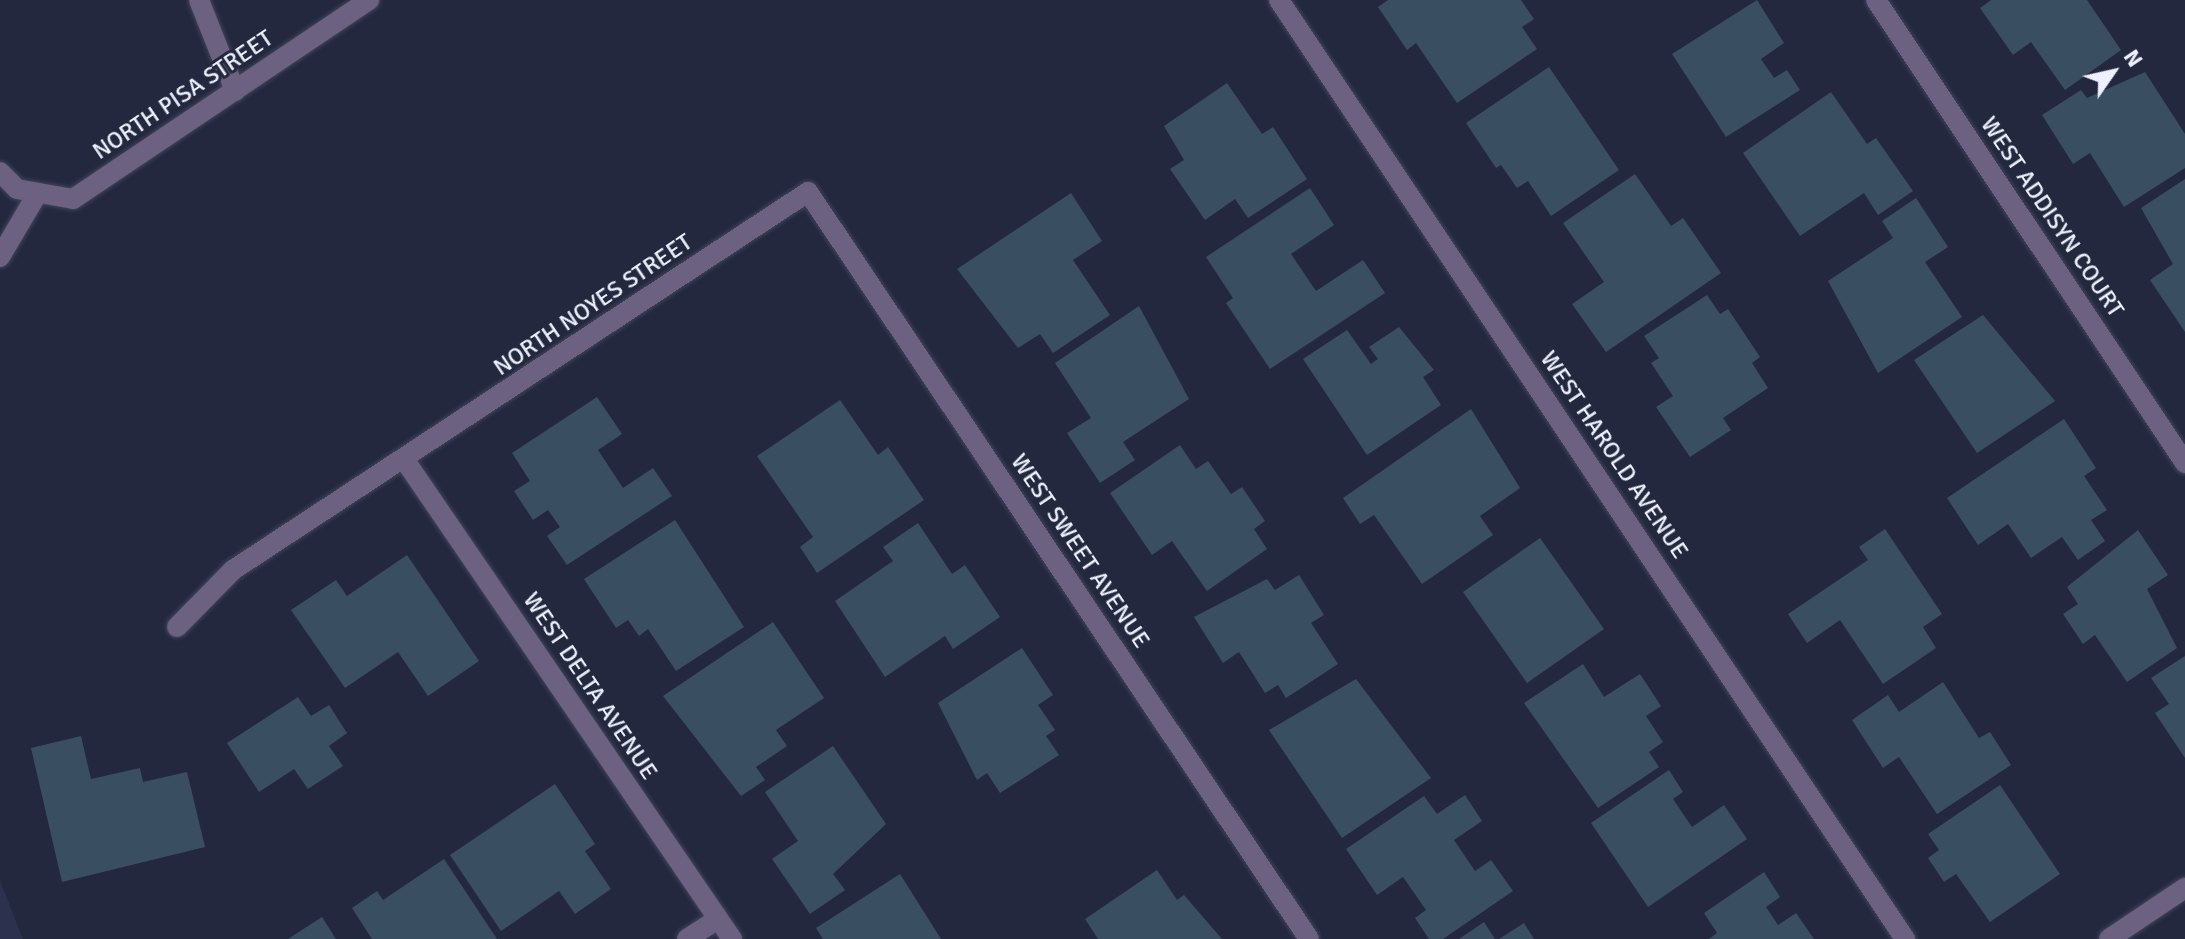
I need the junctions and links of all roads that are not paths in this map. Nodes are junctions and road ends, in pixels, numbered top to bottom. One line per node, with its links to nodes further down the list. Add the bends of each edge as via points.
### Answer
1 (199, 0): 5 (street)
2 (369, 0): 5 (street, NORTH PISA STREET)
3 (1279, 0): 18 (street, WEST HAROLD AVENUE)
4 (1876, 0): 11 (street, WEST ADDISYN COURT)
5 (235, 91): 8 (street, NORTH PISA STREET, via 91,190 57,201)
6 (0, 172): 8 (street)
7 (808, 192): 10 (street, NORTH NOYES STREET); 17 (street, WEST SWEET AVENUE)
8 (26, 193): 9 (street)
9 (0, 257)
10 (406, 462): 12 (street, NORTH NOYES STREET, via 233,570); 14 (street, WEST DELTA AVENUE)
11 (2185, 463)
12 (177, 627)
13 (2185, 888): 19 (street)
14 (718, 919): 15 (street); 16 (street, WEST DELTA AVENUE)
15 (687, 939)
16 (732, 939)
17 (1309, 939)
18 (1905, 939)
19 (2109, 939)

